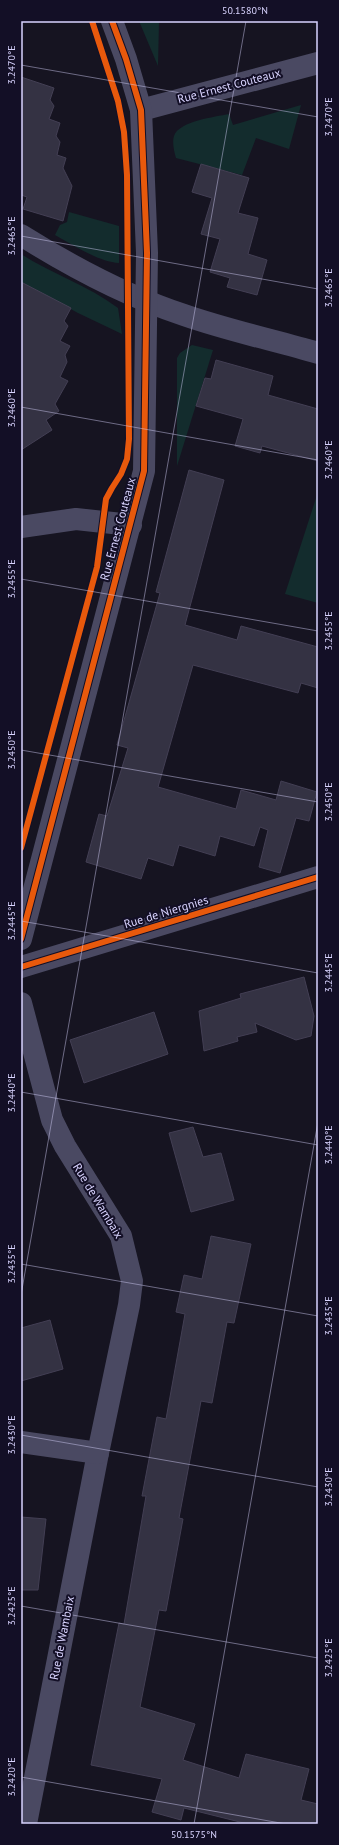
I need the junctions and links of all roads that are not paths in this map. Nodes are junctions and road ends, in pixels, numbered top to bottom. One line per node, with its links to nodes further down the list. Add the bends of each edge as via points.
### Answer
1 (112, 21): 3 (street, Rue Ernest Couteaux)
2 (318, 63): 3 (street, Rue Ernest Couteaux)
3 (141, 110): 5 (street, Rue Ernest Couteaux)
4 (21, 235): 5 (street, via 99,280)
5 (147, 302): 6 (street, via 184,316); 7 (street, Rue Ernest Couteaux, via 144,471)
6 (318, 352)
7 (131, 525): 8 (street, via 76,519); 10 (street, Rue Ernest Couteaux)
8 (21, 527)
9 (318, 878): 11 (street, Rue de Niergnies)
10 (21, 939)
11 (21, 967)
12 (21, 1003): 14 (street, Rue de Wambaix, via 52,1120 65,1146 121,1236 132,1281)
13 (21, 1442): 14 (street)
14 (98, 1453): 15 (street, Rue de Wambaix)
15 (26, 1824)

